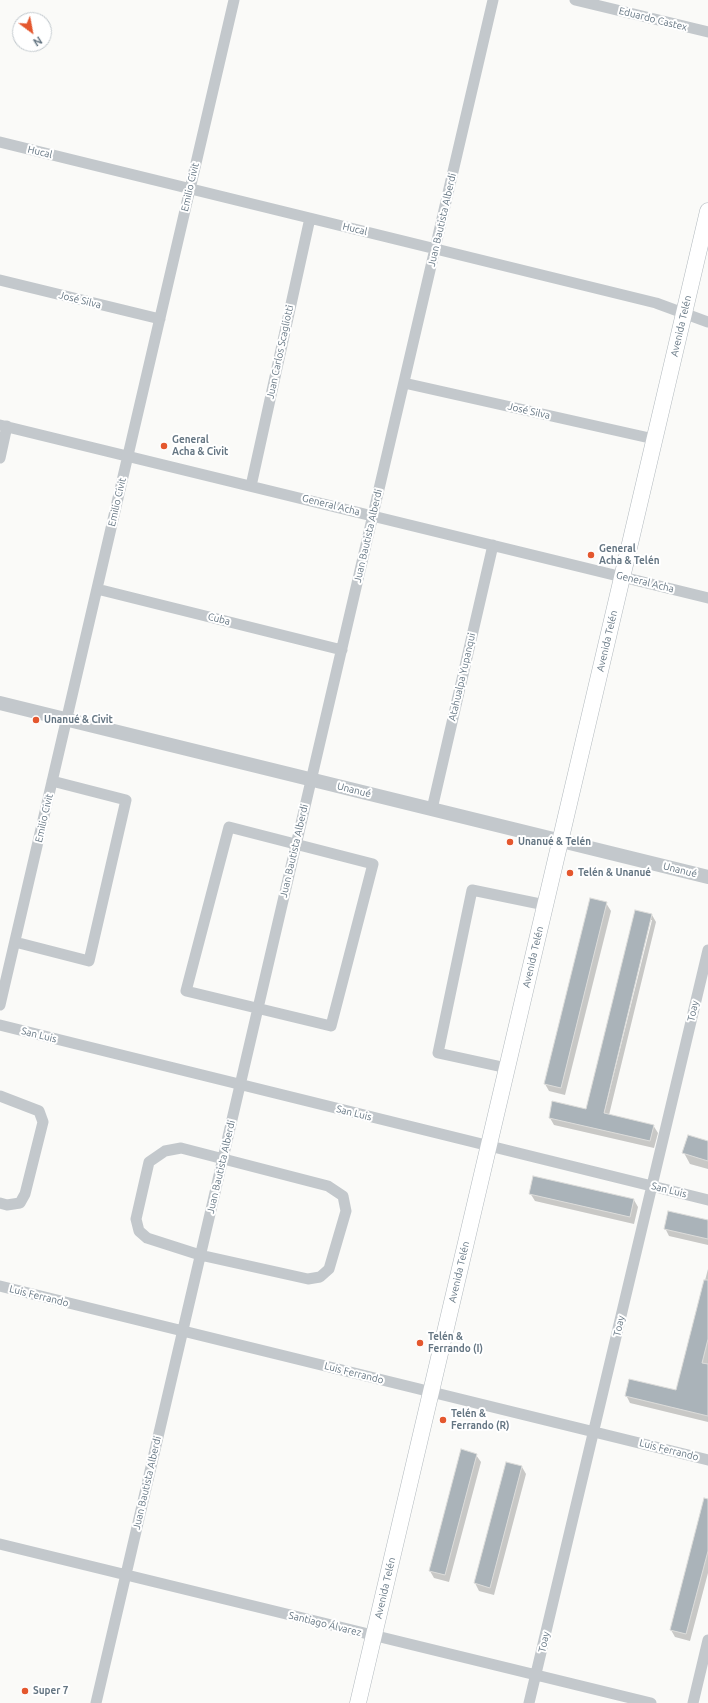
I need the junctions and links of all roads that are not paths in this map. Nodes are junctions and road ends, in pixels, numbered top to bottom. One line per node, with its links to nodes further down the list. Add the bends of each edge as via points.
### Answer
1 (234, 0): 6 (street, Emilio Civit)
2 (493, 0): 9 (street, Juan Bautista Alberdi)
3 (575, 0): 4 (street, Eduardo Castex)
4 (708, 32)
5 (0, 142): 6 (street, Hucal)
6 (190, 189): 8 (street, Hucal); 12 (street, Emilio Civit)
7 (708, 211): 11 (main road, Avenida Telén)
8 (310, 218): 9 (street, Hucal); 19 (street, Juan Carlos Scagliotti)
9 (435, 249): 11 (street, Hucal, via 656,303); 14 (street, Juan Bautista Alberdi)
10 (0, 280): 12 (street, José Silva)
11 (684, 313): 13 (street, Hucal); 16 (main road, Avenida Telén)
12 (160, 319): 17 (street, Emilio Civit)
13 (708, 322)
14 (404, 383): 16 (street, José Silva); 20 (street, Juan Bautista Alberdi)
15 (4, 426): 17 (street, General Acha); 18 (street)
16 (654, 439): 22 (main road, Avenida Telén)
17 (128, 456): 19 (street, General Acha); 23 (street, Emilio Civit)
18 (0, 458)
19 (251, 486): 20 (street, General Acha)
20 (373, 516): 21 (street, General Acha); 25 (street, Juan Bautista Alberdi)
21 (493, 545): 22 (street, General Acha); 30 (street, Atahualpa Yupanqui)
22 (622, 577): 24 (street, General Acha); 31 (main road, Avenida Telén)
23 (97, 589): 25 (street, Cuba); 27 (street, Emilio Civit)
24 (708, 598)
25 (342, 650): 28 (street, Juan Bautista Alberdi)
26 (0, 703): 27 (street, Unanué)
27 (66, 719): 28 (street, Unanué); 29 (street, Emilio Civit)
28 (311, 779): 30 (street, Unanué); 32 (street, Juan Bautista Alberdi)
29 (52, 782): 35 (street, Emilio Civit); 35 (street, via 126,800 89,961)
30 (432, 809): 31 (street, Unanué)
31 (560, 840): 33 (street, Unanué); 34 (main road, Avenida Telén)
32 (296, 844): 38 (street, Juan Bautista Alberdi); 38 (street, via 229,827 186,991); 38 (street, via 373,864 331,1026)
33 (708, 877)
34 (545, 905): 40 (main road, Avenida Telén); 40 (street, via 472,890 438,1052)
35 (15, 942): 37 (street, Emilio Civit)
36 (708, 950): 45 (street, Toay)
37 (0, 1005)
38 (258, 1009): 41 (street, Juan Bautista Alberdi)
39 (0, 1025): 41 (street, San Luis)
40 (507, 1068): 43 (main road, Avenida Telén)
41 (240, 1084): 43 (street, San Luis); 44 (street, Juan Bautista Alberdi)
42 (0, 1096): 47 (street, via 39,1111 43,1122 25,1194 20,1203)
43 (489, 1146): 45 (street, San Luis); 51 (main road, Avenida Telén)
44 (223, 1160): 48 (street, Juan Bautista Alberdi); 48 (street, via 180,1148 165,1152 149,1162 136,1219 139,1231 147,1238); 48 (street, via 328,1186 343,1196 346,1211 329,1269 320,1277 308,1279)
45 (652, 1186): 46 (street, San Luis); 52 (street, Toay)
46 (708, 1200)
47 (0, 1204)
48 (200, 1255): 50 (street, Juan Bautista Alberdi)
49 (0, 1286): 50 (street, Luis Ferrando)
50 (183, 1331): 51 (street, Luis Ferrando); 55 (street, Juan Bautista Alberdi)
51 (431, 1392): 52 (street, Luis Ferrando); 56 (main road, Avenida Telén)
52 (594, 1432): 53 (street, Luis Ferrando); 58 (street, Toay)
53 (708, 1460)
54 (0, 1544): 55 (street, Santiago Álvarez)
55 (126, 1575): 56 (street, Santiago Álvarez); 59 (street, Juan Bautista Alberdi)
56 (374, 1636): 58 (street, Santiago Álvarez); 60 (main road, Avenida Telén)
57 (708, 1640): 63 (street)
58 (536, 1675): 61 (street, Toay); 62 (street, Santiago Álvarez)
59 (96, 1703)
60 (358, 1703)
61 (529, 1703)
62 (651, 1703)
63 (693, 1703)

